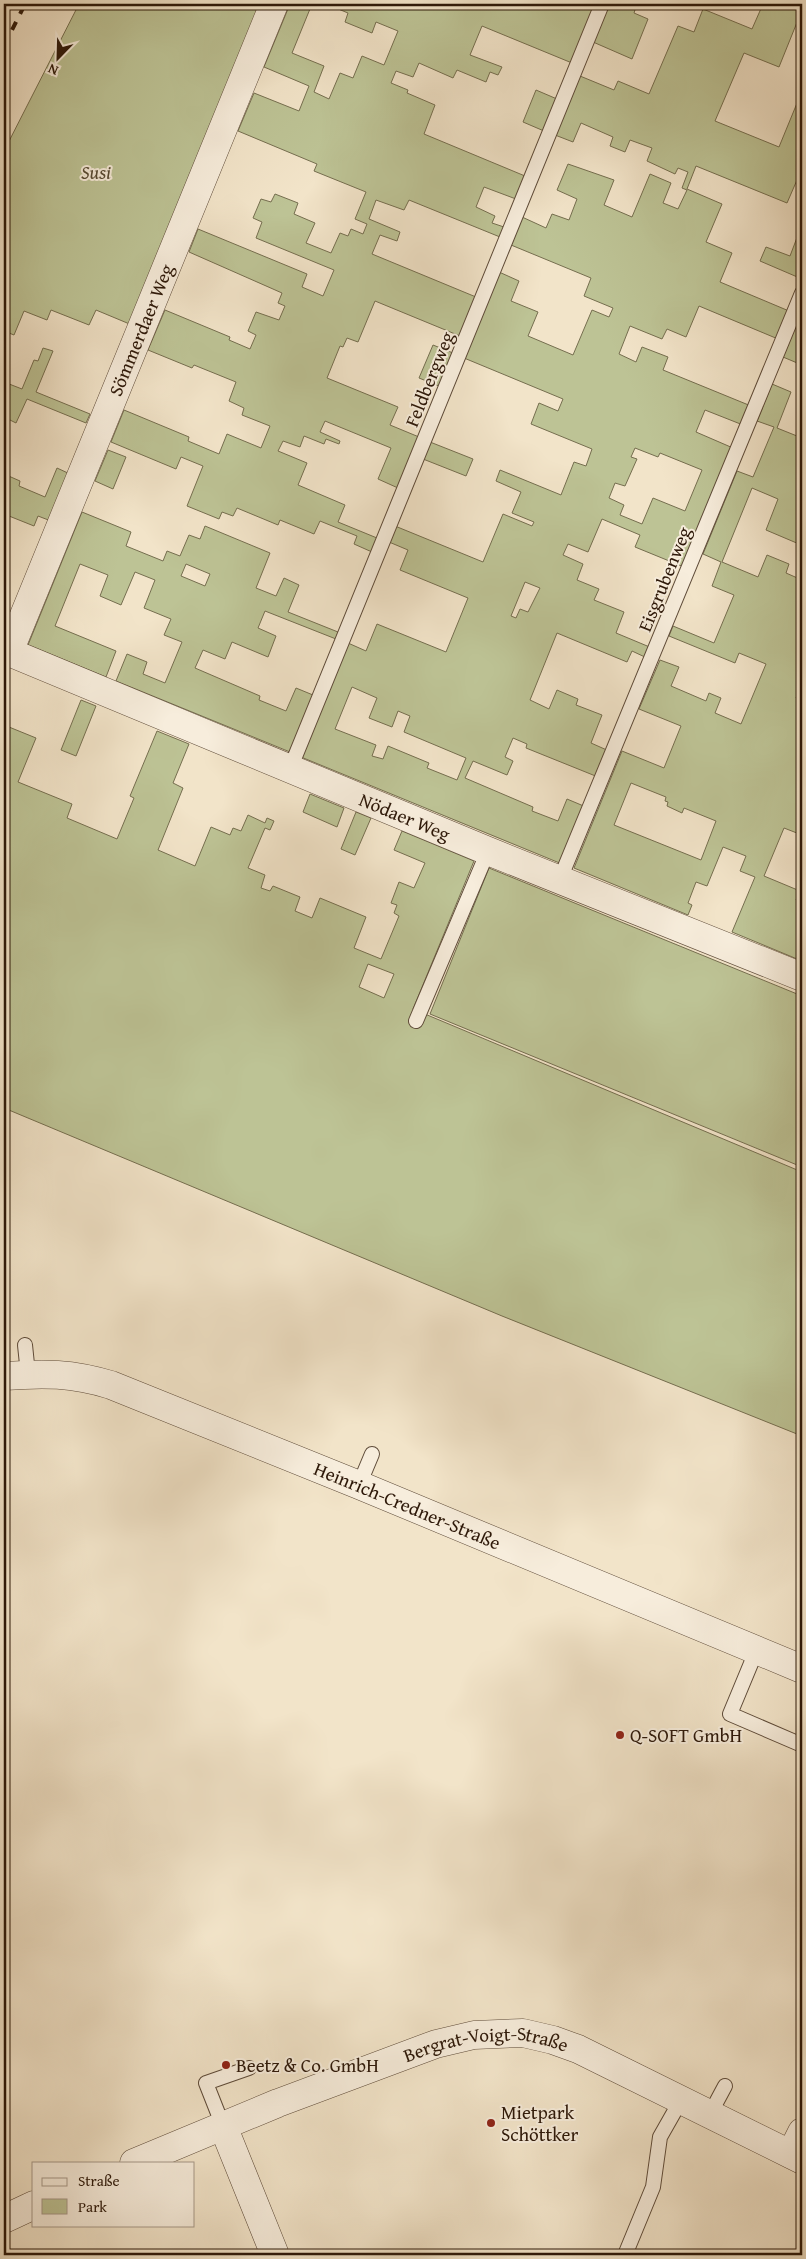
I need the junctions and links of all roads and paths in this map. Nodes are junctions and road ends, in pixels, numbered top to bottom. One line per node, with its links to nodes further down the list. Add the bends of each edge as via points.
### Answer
1 (274, 4): 4 (street, Sömmerdaer Weg)
2 (602, 4): 5 (lane, Feldbergweg)
3 (802, 293): 7 (lane, Eisgrubenweg)
4 (6, 651): 5 (street, Nödaer Weg)
5 (290, 769): 6 (street, Nödaer Weg)
6 (488, 851): 7 (street, Nödaer Weg); 9 (lane)
7 (560, 879): 8 (street, Nödaer Weg)
8 (802, 976)
9 (416, 1021)
10 (25, 1345): 11 (lane)
11 (16, 1375): 13 (street, Heinrich-Credner-Straße, via 81,1376 110,1385)
12 (372, 1454): 13 (lane)
13 (359, 1485): 14 (street, Heinrich-Credner-Straße)
14 (758, 1649): 15 (street, Heinrich-Credner-Straße); 16 (lane, via 730,1714)
15 (802, 1669)
16 (802, 1745)
17 (249, 2068): 21 (lane, via 206,2083)
18 (725, 2086): 20 (lane)
19 (681, 2100): 20 (street, Bergrat-Voigt-Straße); 21 (street, Bergrat-Voigt-Straße, via 553,2040 523,2033 474,2035 417,2050); 27 (lane, via 660,2137 653,2187)
20 (710, 2114): 22 (street, Bergrat-Voigt-Straße)
21 (223, 2126): 23 (street, Bergrat-Voigt-Straße); 26 (street)
22 (798, 2149)
23 (136, 2162)
24 (32, 2206): 25 (street)
25 (4, 2219)
26 (275, 2255)
27 (625, 2255)

